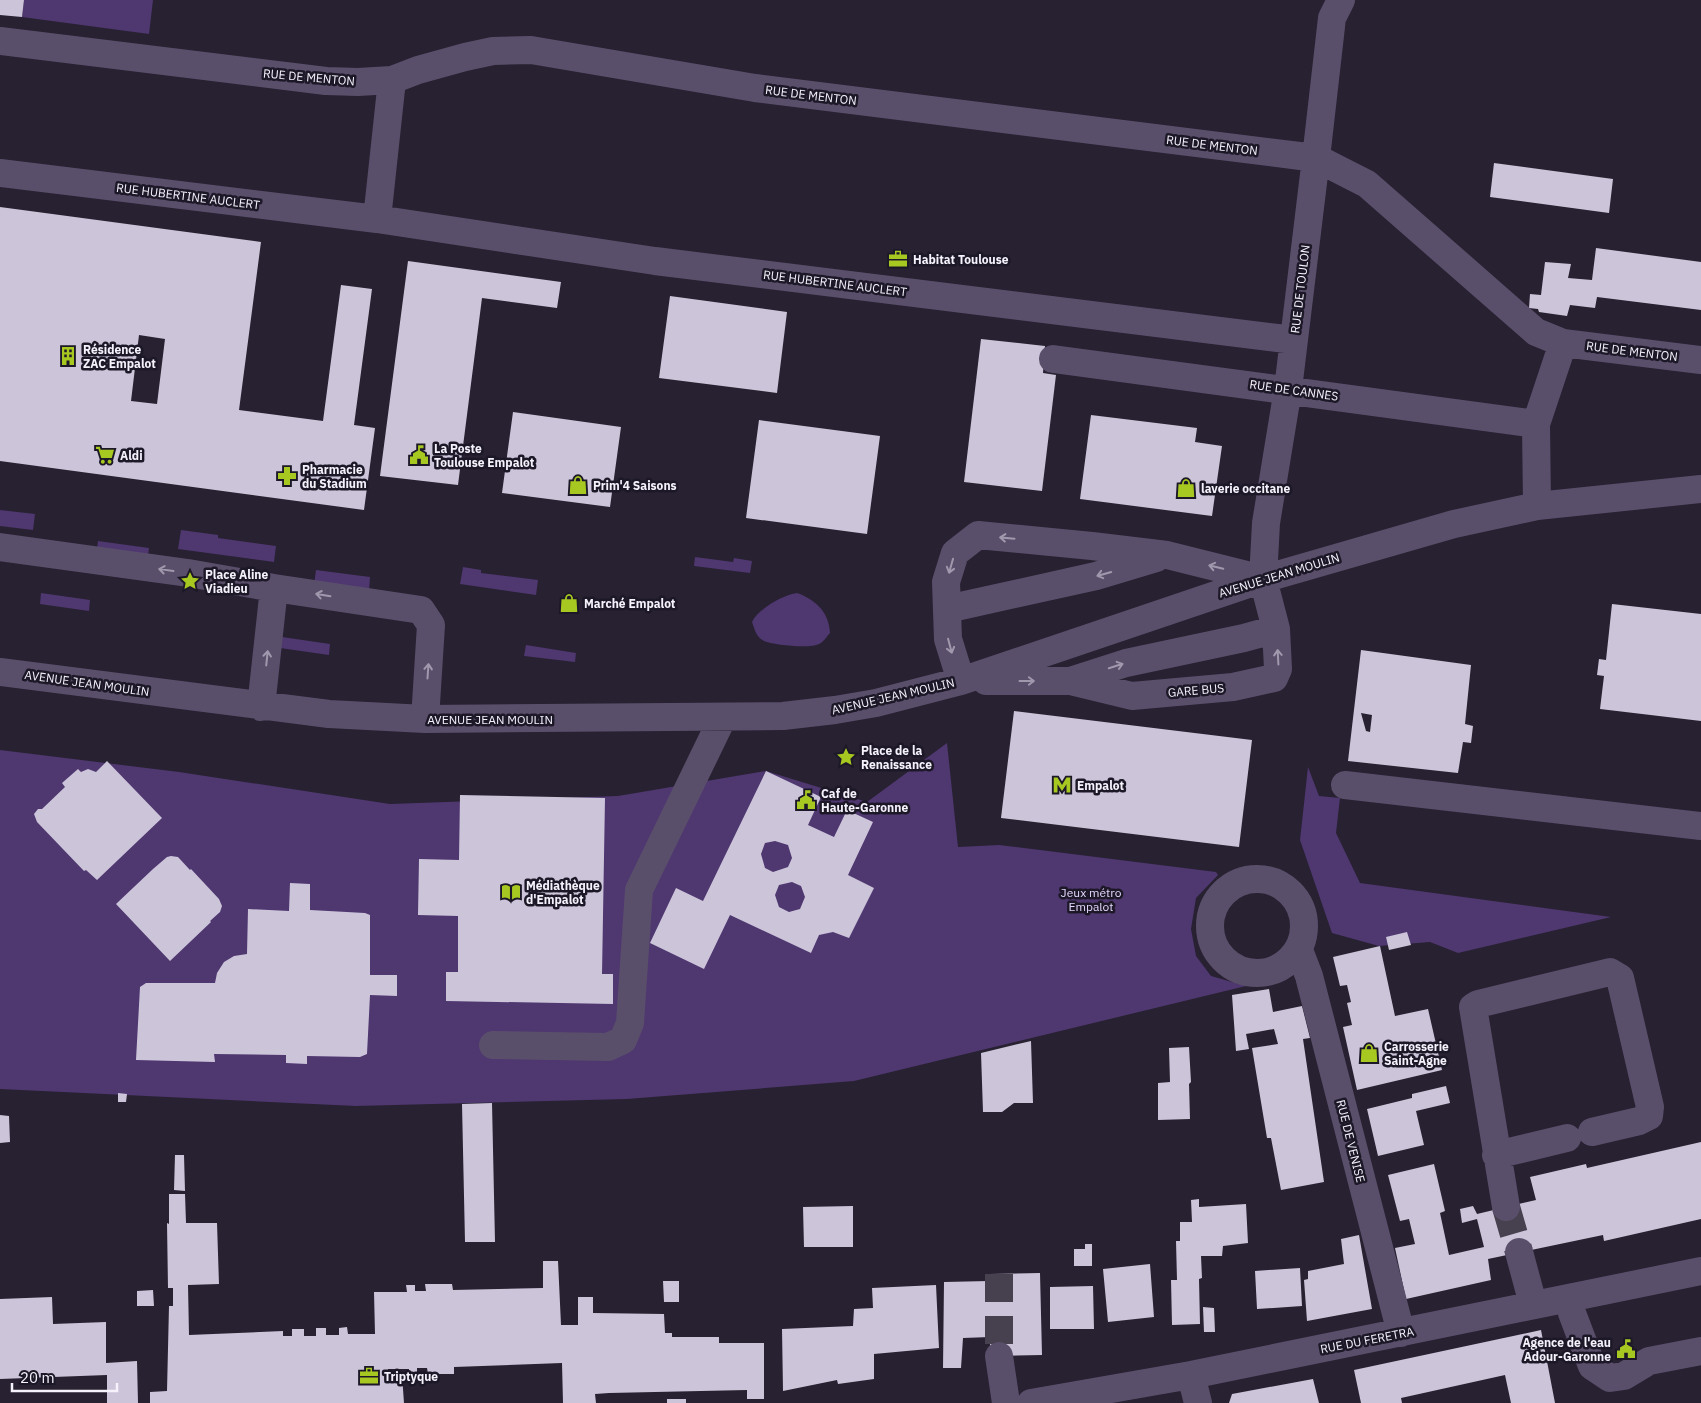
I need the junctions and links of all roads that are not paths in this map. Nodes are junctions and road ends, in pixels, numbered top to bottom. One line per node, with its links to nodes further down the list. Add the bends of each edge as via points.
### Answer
1 (1341, 0): 4 (street, RUE DE TOULON, via 1332,18)
2 (0, 41): 3 (street, RUE DE MENTON, via 326,81)
3 (392, 80): 4 (street, RUE DE MENTON, via 465,57 493,51 531,50 756,88); 6 (street)
4 (1316, 158): 7 (street, RUE DE TOULON); 8 (street, RUE DE MENTON, via 1367,184 1536,332)
5 (0, 173): 6 (street, RUE HUBERTINE AUCLERT)
6 (377, 219): 7 (street, RUE HUBERTINE AUCLERT, via 655,261)
7 (1294, 340): 11 (street, RUE DE TOULON)
8 (1563, 343): 10 (street, RUE DE MENTON); 12 (street)
9 (1053, 359): 11 (street, RUE DE CANNES)
10 (1701, 360)
11 (1288, 389): 12 (street, RUE DE CANNES); 17 (street, RUE DE TOULON, via 1266,523)
12 (1536, 424): 14 (street)
13 (1701, 489): 14 (street, AVENUE JEAN MOULIN)
14 (1537, 506): 17 (street, AVENUE JEAN MOULIN, via 1454,524)
15 (0, 547): 18 (street, one-way to 15)
16 (1167, 555): 17 (street, one-way to 16); 19 (street, one-way to 19, via 1096,576); 19 (street, one-way to 19, via 978,535 955,553 946,582)
17 (1263, 579): 20 (street, GARE BUS); 23 (street, AVENUE JEAN MOULIN)
18 (274, 588): 24 (street, one-way to 18); 26 (street, one-way to 18, via 431,625 421,610)
19 (948, 610): 23 (street, one-way to 23, via 948,639)
20 (1276, 629): 22 (street, GARE BUS, one-way to 20, via 1126,663); 22 (street, GARE BUS, one-way to 20, via 1132,696 1233,686 1274,678 1278,669)
21 (0, 672): 24 (street, AVENUE JEAN MOULIN)
22 (1070, 680): 23 (street, GARE BUS, one-way to 22)
23 (961, 681): 25 (street, AVENUE JEAN MOULIN, via 876,703 834,710)
24 (261, 706): 26 (street, AVENUE JEAN MOULIN, via 329,714)
25 (723, 718): 26 (street, AVENUE JEAN MOULIN); 30 (street, via 639,890 630,1023 623,1040 608,1048)
26 (424, 719)
27 (1345, 786): 28 (street)
28 (1701, 826)
29 (1298, 950): 37 (street, RUE DE VENISE, via 1310,976)
30 (493, 1045)
31 (1496, 1155): 31 (street, via 1472,1007 1610,972 1620,978 1650,1106 1649,1116); 32 (street)
32 (1506, 1207)
33 (1519, 1252): 36 (street)
34 (1701, 1271): 35 (street, RUE DU FERETRA)
35 (1570, 1298): 36 (street, RUE DU FERETRA); 38 (street, via 1572,1313 1592,1366 1610,1378 1624,1376 1648,1361)
36 (1533, 1304): 37 (street, RUE DU FERETRA)
37 (1401, 1333): 40 (street, RUE DU FERETRA)
38 (1701, 1351)
39 (999, 1356): 41 (street)
40 (1191, 1374): 42 (street, RUE DU FERETRA); 43 (street)
41 (1006, 1403)
42 (1031, 1403)
43 (1198, 1403)

